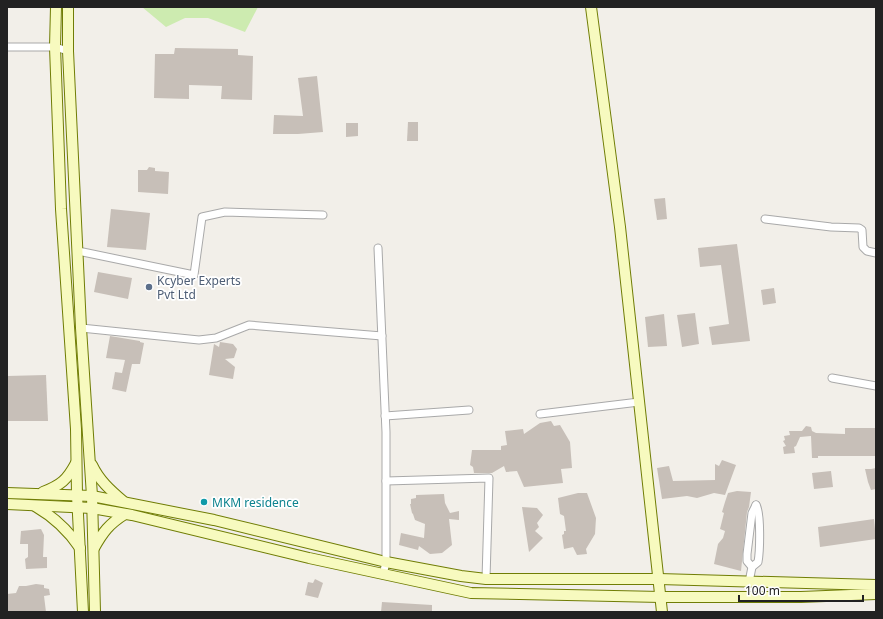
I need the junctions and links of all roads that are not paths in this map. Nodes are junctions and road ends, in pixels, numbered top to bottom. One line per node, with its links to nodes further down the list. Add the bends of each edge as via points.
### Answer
1 (56, 7): 5 (main road)
2 (68, 7): 6 (main road)
3 (591, 7): 16 (main road, via 620,228)
4 (7, 47): 5 (street)
5 (55, 47): 6 (street); 21 (main road)
6 (68, 51): 10 (main road)
7 (323, 215): 10 (street, via 225,212 202,216 194,275)
8 (765, 218): 11 (street, via 830,227 859,228 862,230 863,247)
9 (378, 248): 13 (street)
10 (78, 251): 12 (main road)
11 (876, 253)
12 (81, 328): 13 (street, via 199,340 216,338 249,325); 20 (main road)
13 (382, 336): 19 (street)
14 (832, 378): 15 (street)
15 (876, 386)
16 (639, 402): 18 (street); 39 (main road)
17 (469, 410): 19 (street)
18 (540, 414)
19 (385, 416): 22 (street)
20 (90, 461): 26 (main road); 27 (main road, via 97,476)
21 (77, 462): 24 (main road, via 64,481); 25 (main road)
22 (386, 481): 35 (street); 38 (street, via 489,478)
23 (7, 493): 24 (main road)
24 (37, 494): 25 (main road)
25 (77, 495): 26 (main road); 30 (main road)
26 (92, 496): 27 (main road); 31 (main road)
27 (124, 502): 35 (main road, via 214,520)
28 (7, 504): 29 (main road)
29 (33, 505): 30 (main road); 33 (main road, via 62,525)
30 (78, 507): 31 (main road); 33 (main road)
31 (92, 508): 32 (main road); 34 (main road)
32 (125, 514): 34 (main road, via 113,521 102,533); 37 (main road)
33 (80, 548): 46 (main road)
34 (93, 549): 47 (main road)
35 (386, 562): 37 (street); 38 (main road)
36 (752, 567): 36 (street, via 747,560 747,554 752,512 756,505 760,554 758,562); 40 (street)
37 (383, 574): 44 (main road, via 471,593)
38 (486, 579): 39 (main road)
39 (659, 579): 40 (main road); 44 (main road)
40 (749, 582): 41 (main road)
41 (801, 583): 42 (main road); 45 (main road)
42 (876, 585)
43 (876, 594): 45 (main road)
44 (661, 597): 45 (main road); 48 (main road)
45 (801, 597)
46 (83, 612)
47 (95, 612)
48 (662, 612)

